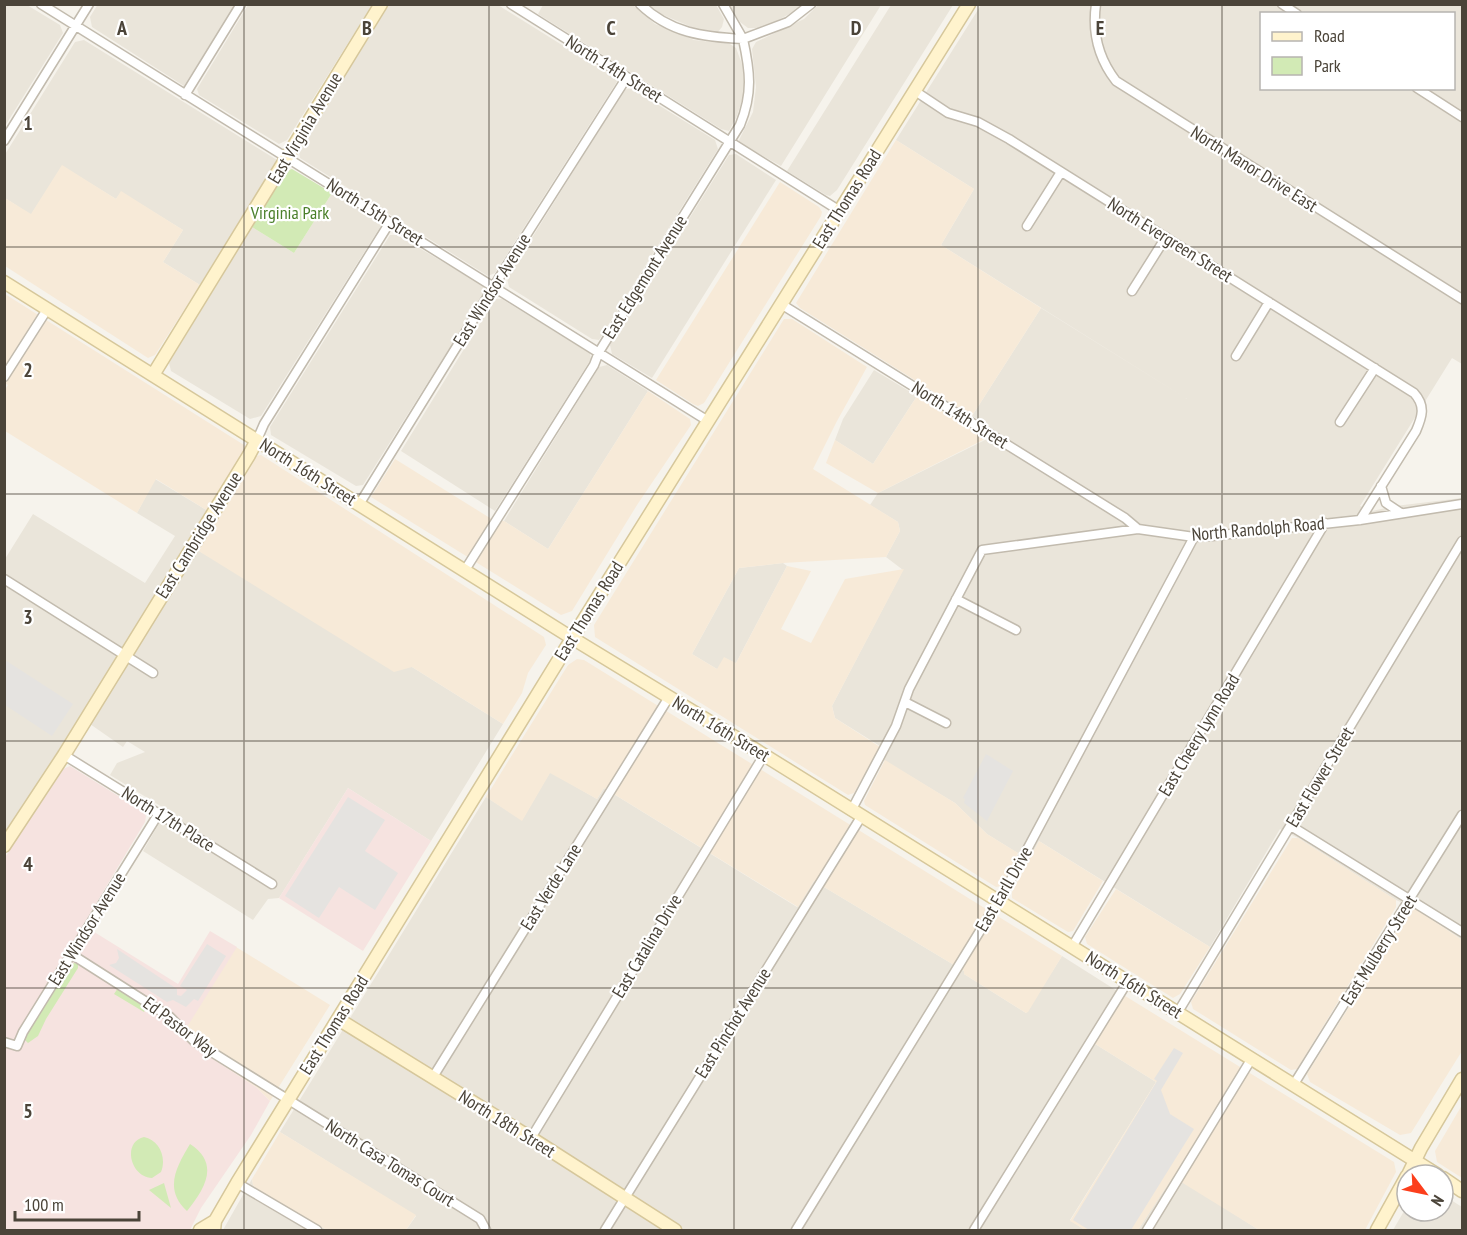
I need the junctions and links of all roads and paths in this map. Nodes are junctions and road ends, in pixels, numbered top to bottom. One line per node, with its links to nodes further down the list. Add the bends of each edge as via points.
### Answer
1 (41, 4): 11 (street, North 15th Street)
2 (89, 4): 11 (street)
3 (241, 4): 16 (street)
4 (381, 4): 20 (main road, East Virginia Avenue)
5 (511, 4): 13 (street, North 14th Street)
6 (640, 4): 12 (street, via 654,17 676,28 703,36)
7 (723, 4): 12 (street)
8 (811, 4): 12 (street, via 788,22)
9 (969, 4): 15 (main road, East Thomas Road)
10 (1096, 4): 29 (street, North Manor Drive East, via 1097,40 1116,81)
11 (76, 26): 16 (street, North 15th Street); 18 (street)
12 (743, 39): 19 (street, East Edgemont Avenue, via 749,67 748,105)
13 (627, 77): 19 (street, North 14th Street); 27 (street, East Windsor Avenue)
14 (1420, 90): 17 (street)
15 (915, 91): 21 (street, North Evergreen Street, via 948,113 978,122); 22 (main road, East Thomas Road)
16 (185, 95): 20 (street, North 15th Street)
17 (1462, 117)
18 (4, 141)
19 (730, 142): 22 (street, North 14th Street); 33 (street, East Edgemont Avenue)
20 (286, 158): 23 (street, North 15th Street); 36 (main road, East Virginia Avenue)
21 (1061, 172): 24 (street); 25 (street, North Evergreen Street)
22 (840, 211): 31 (main road, East Thomas Road)
23 (390, 222): 27 (street, North 15th Street); 40 (street, East Cambridge Avenue)
24 (1028, 226)
25 (1166, 237): 28 (street); 30 (street, North Evergreen Street)
26 (4, 282): 32 (main road, North 16th Street)
27 (494, 287): 33 (street, North 15th Street); 42 (street, East Windsor Avenue)
28 (1131, 291)
29 (1462, 299)
30 (1269, 302): 34 (street); 35 (street, North Evergreen Street)
31 (781, 304): 38 (main road, East Thomas Road); 47 (street, North 14th Street)
32 (48, 308): 36 (main road, North 16th Street); 37 (street)
33 (599, 352): 38 (street, North 15th Street); 51 (street, East Edgemont Avenue)
34 (1236, 356)
35 (1375, 368): 39 (street); 41 (street, North Evergreen Street, via 1406,387 1422,406 1421,419)
36 (153, 375): 40 (main road, North 16th Street)
37 (4, 377)
38 (708, 421): 55 (main road, East Thomas Road)
39 (1340, 422)
40 (257, 440): 42 (main road, North 16th Street); 56 (main road, East Cambridge Avenue)
41 (1381, 486): 44 (street, via 1386,503); 45 (street)
42 (360, 503): 51 (main road, North 16th Street)
43 (1462, 504): 44 (street, North Randolph Road)
44 (1402, 513): 45 (street, North Randolph Road)
45 (1360, 520): 46 (street, North Randolph Road)
46 (1325, 523): 48 (street, North Randolph Road); 72 (street, East Cheery Lynn Road)
47 (1138, 529): 48 (street, North Randolph Road); 50 (street, North Randolph Road)
48 (1194, 537): 70 (street, East Earll Drive)
49 (1462, 541): 66 (street, East Flower Street)
50 (982, 550): 53 (street, East Pinchot Avenue)
51 (465, 570): 55 (main road, North 16th Street)
52 (4, 579): 56 (street)
53 (956, 599): 54 (street); 59 (street, East Pinchot Avenue)
54 (1016, 630)
55 (572, 638): 58 (main road, North 16th Street); 76 (main road, East Thomas Road)
56 (125, 654): 57 (street); 61 (main road, East Cambridge Avenue)
57 (153, 673)
58 (669, 697): 62 (main road, North 16th Street); 79 (street, East Verde Lane)
59 (905, 702): 60 (street); 64 (street, East Pinchot Avenue)
60 (946, 723)
61 (64, 755): 63 (street, North 17th Place); 67 (main road, East Cambridge Avenue)
62 (764, 755): 64 (main road, North 16th Street); 83 (street, East Catalina Drive)
63 (159, 813): 68 (street, North 17th Place); 73 (street, East Windsor Avenue)
64 (856, 814): 70 (main road, North 16th Street); 88 (street, East Pinchot Avenue)
65 (1462, 815): 69 (street, East Mulberry Street)
66 (1291, 826): 69 (street); 75 (street, East Flower Street)
67 (4, 846)
68 (272, 884)
69 (1410, 900): 71 (street); 81 (street, East Mulberry Street)
70 (999, 901): 72 (main road, North 16th Street); 96 (street, East Earll Drive)
71 (1462, 932)
72 (1072, 947): 74 (main road, North 16th Street)
73 (71, 954): 77 (street, East Windsor Avenue, via 17,1046); 82 (street, Ed Pastor Way, via 163,1012 194,1041)
74 (1128, 981): 75 (main road, North 16th Street); 97 (street)
75 (1178, 1012): 78 (main road, North 16th Street)
76 (338, 1018): 79 (main road, North 18th Street); 82 (main road, East Thomas Road)
77 (4, 1042)
78 (1252, 1058): 81 (main road, North 16th Street); 98 (street)
79 (433, 1077): 83 (main road, North 18th Street)
80 (1462, 1079): 84 (main road)
81 (1294, 1084): 84 (main road, North 16th Street)
82 (288, 1101): 87 (main road, East Thomas Road); 93 (street, North Casa Tomas Court, via 480,1219)
83 (531, 1138): 88 (main road, North 18th Street)
84 (1415, 1160): 85 (main road); 86 (main road, North 16th Street)
85 (1414, 1163)
86 (1420, 1163)
87 (237, 1183): 90 (main road, East Thomas Road); 92 (street)
88 (625, 1197): 94 (street, East Pinchot Avenue); 95 (main road, North 18th Street)
89 (1395, 1198): 99 (main road)
90 (214, 1226): 91 (main road, East Thomas Road)
91 (200, 1230)
92 (317, 1230)
93 (486, 1230)
94 (605, 1230)
95 (675, 1230)
96 (796, 1230)
97 (974, 1230)
98 (1147, 1230)
99 (1377, 1230)

